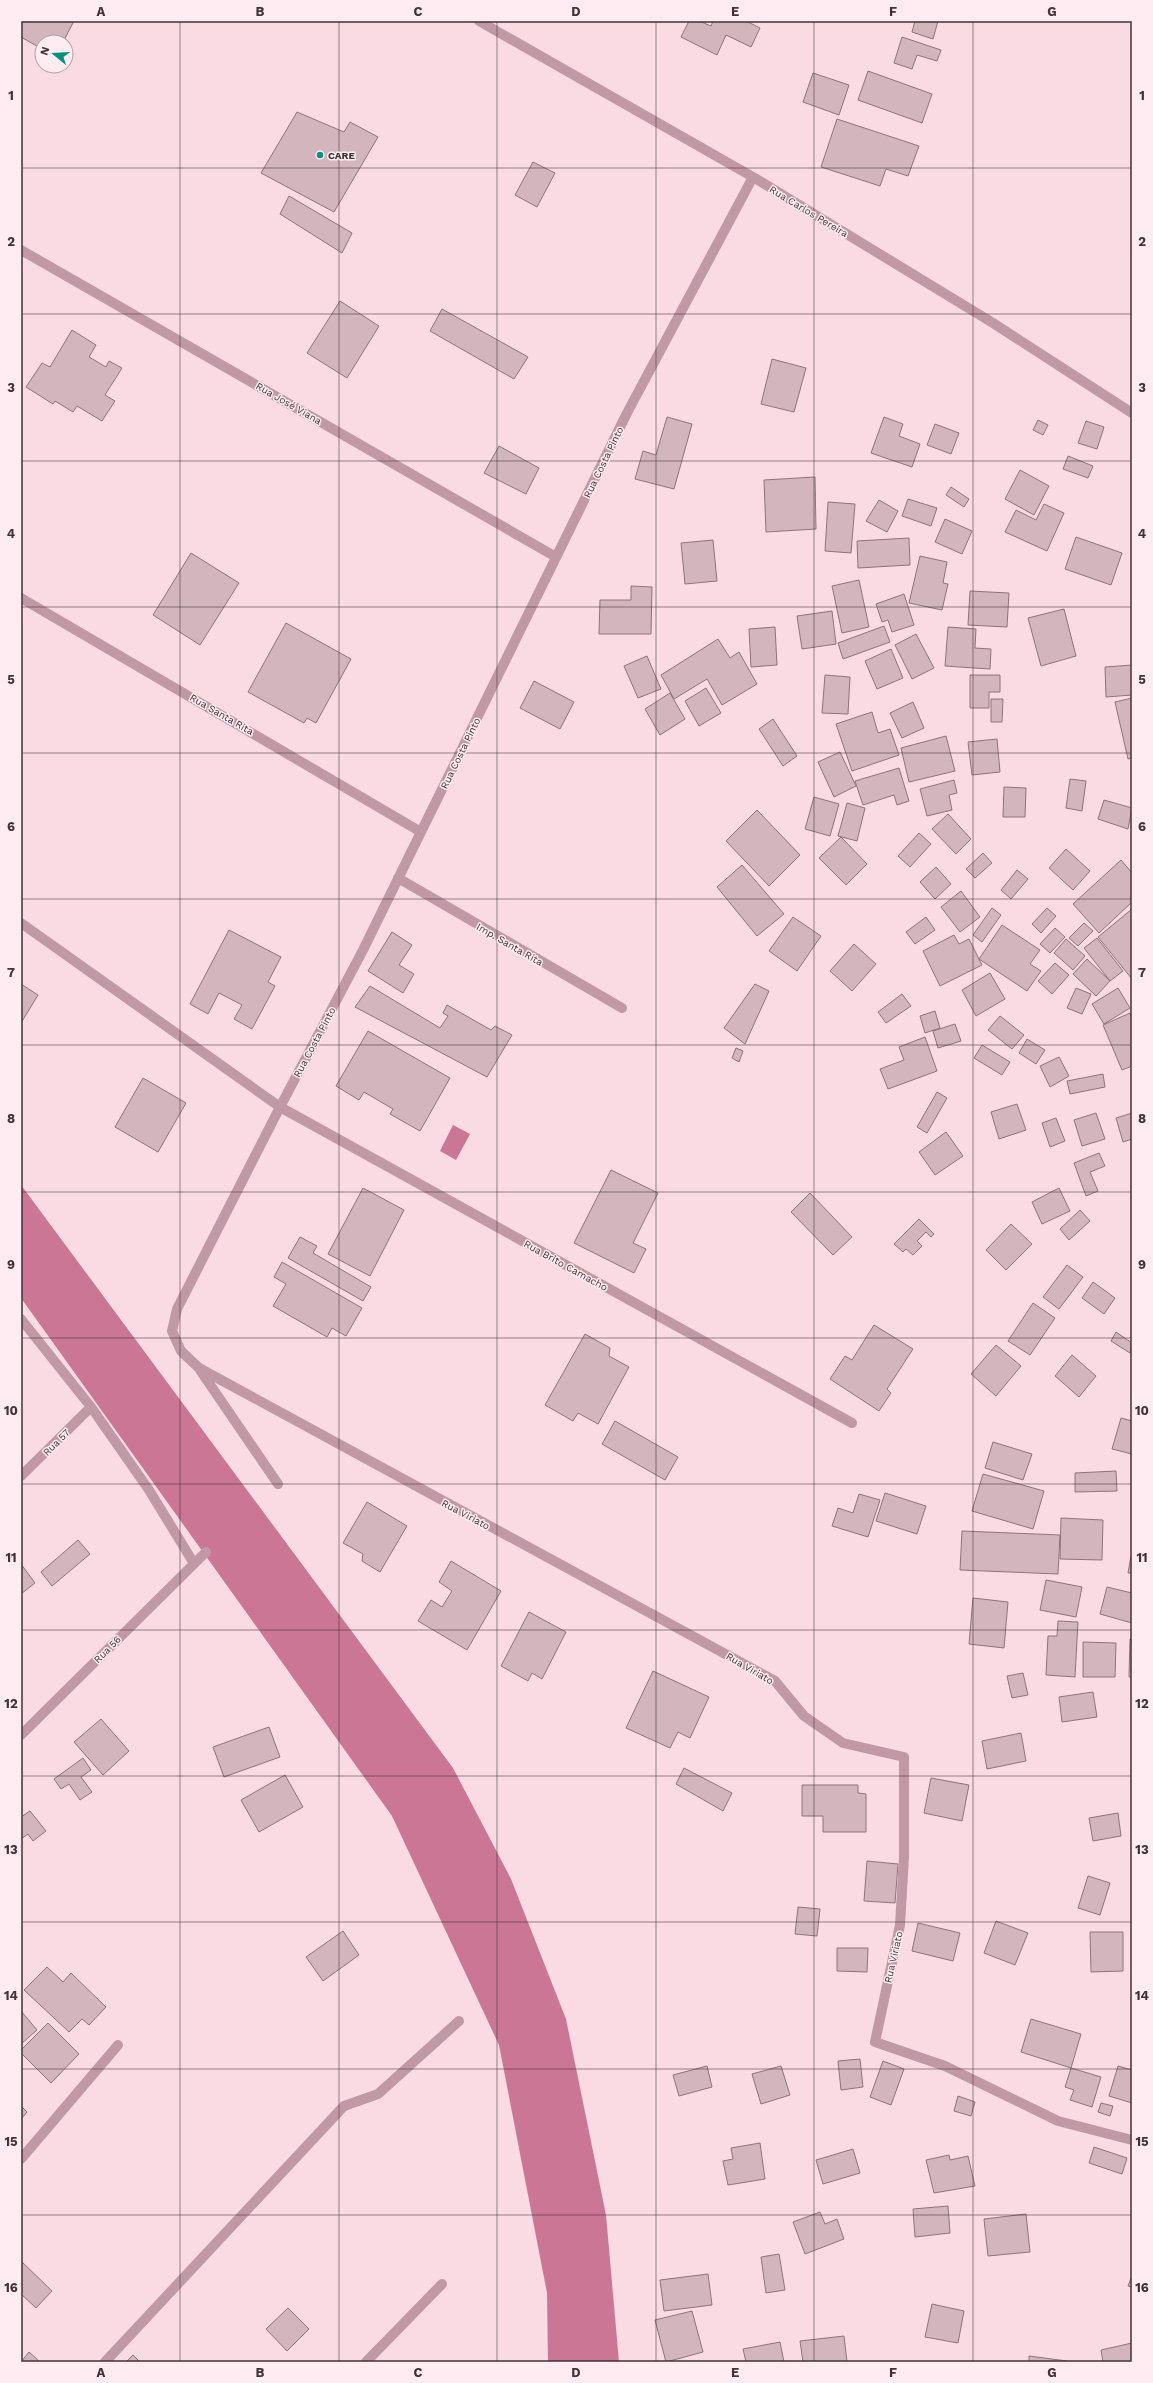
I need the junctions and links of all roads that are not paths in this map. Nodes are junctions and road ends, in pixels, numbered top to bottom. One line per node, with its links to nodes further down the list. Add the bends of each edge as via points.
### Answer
1 (479, 21): 2 (street, Rua Carlos Pereira)
2 (753, 177): 4 (street, Rua Carlos Pereira, via 993,323); 5 (street, Rua Costa Pinto, via 627,413)
3 (21, 250): 5 (street, Rua José Viana)
4 (1132, 413)
5 (556, 558): 7 (street, Rua Costa Pinto)
6 (21, 598): 7 (street, Rua Santa Rita)
7 (421, 832): 8 (street, Rua Costa Pinto)
8 (398, 878): 10 (street, Imp. Santa Rita); 11 (street, Rua Costa Pinto)
9 (21, 923): 11 (street, Rua Brito Camacho)
10 (622, 1008)
11 (280, 1107): 13 (street, Rua Costa Pinto, via 177,1309); 16 (street, Rua Brito Camacho)
12 (21, 1319): 15 (street)
13 (172, 1331): 14 (street, Rua Viriato, via 181,1351)
14 (199, 1368): 18 (street); 24 (street, Rua Viriato, via 775,1681 804,1716 843,1743 904,1757 904,1856 900,1925 875,2042 945,2066 1058,2121)
15 (91, 1407): 17 (street, Rua 57); 20 (street, via 149,1490)
16 (852, 1423)
17 (21, 1476)
18 (278, 1484)
19 (206, 1552): 20 (street, Rua 56)
20 (193, 1562): 21 (street, Rua 56)
21 (21, 1735)
22 (459, 2021): 27 (street, via 378,2094 344,2106)
23 (118, 2045): 25 (street)
24 (1132, 2140)
25 (21, 2160)
26 (442, 2284): 28 (street)
27 (105, 2362)
28 (366, 2362)

